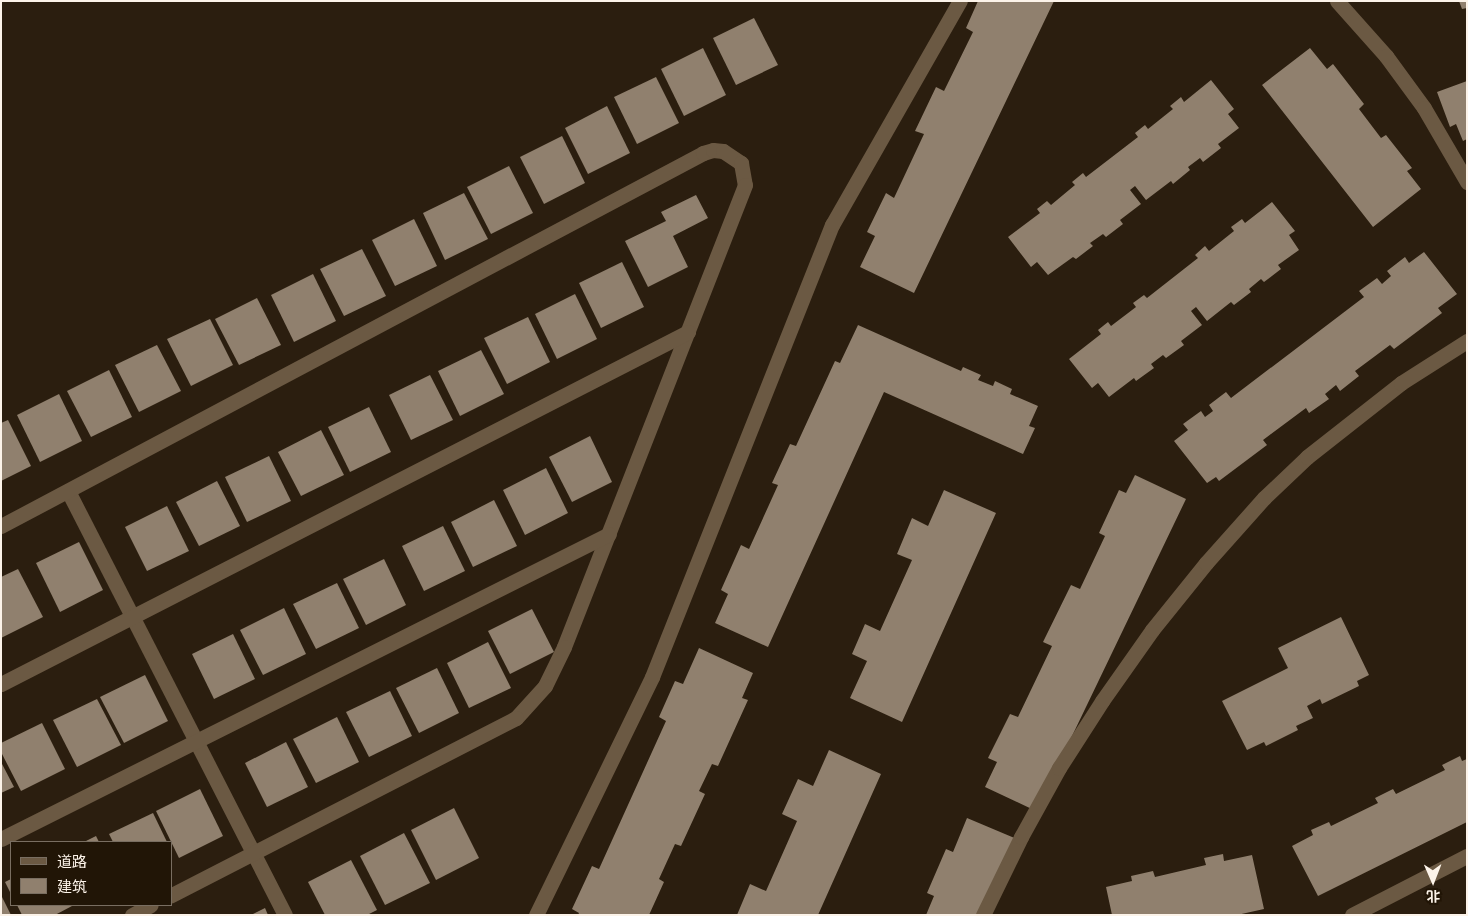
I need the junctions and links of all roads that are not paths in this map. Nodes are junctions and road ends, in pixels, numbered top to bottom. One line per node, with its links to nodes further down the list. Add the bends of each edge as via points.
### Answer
1 (960, 1): 19 (lane, via 832,226 652,676)
2 (1338, 1): 3 (lane, via 1386,56 1424,108)
3 (1467, 182)
4 (688, 332): 6 (lane, via 745,185 740,163 724,150 703,152); 8 (lane); 9 (lane)
5 (1467, 341): 20 (lane, via 1402,382 1315,450 1264,498 1206,563 1152,630 1059,768)
6 (68, 491): 7 (lane); 9 (lane)
7 (1, 526)
8 (609, 534): 11 (lane); 13 (lane, via 556,668 532,703 516,718)
9 (132, 617): 10 (lane); 11 (lane)
10 (1, 684)
11 (196, 741): 12 (lane); 13 (lane)
12 (1, 839)
13 (254, 853): 15 (lane); 18 (lane)
14 (1467, 856): 21 (lane)
15 (172, 894)
16 (150, 906): 17 (lane)
17 (132, 915)
18 (285, 915)
19 (536, 915)
20 (983, 915)
21 (1352, 915)

